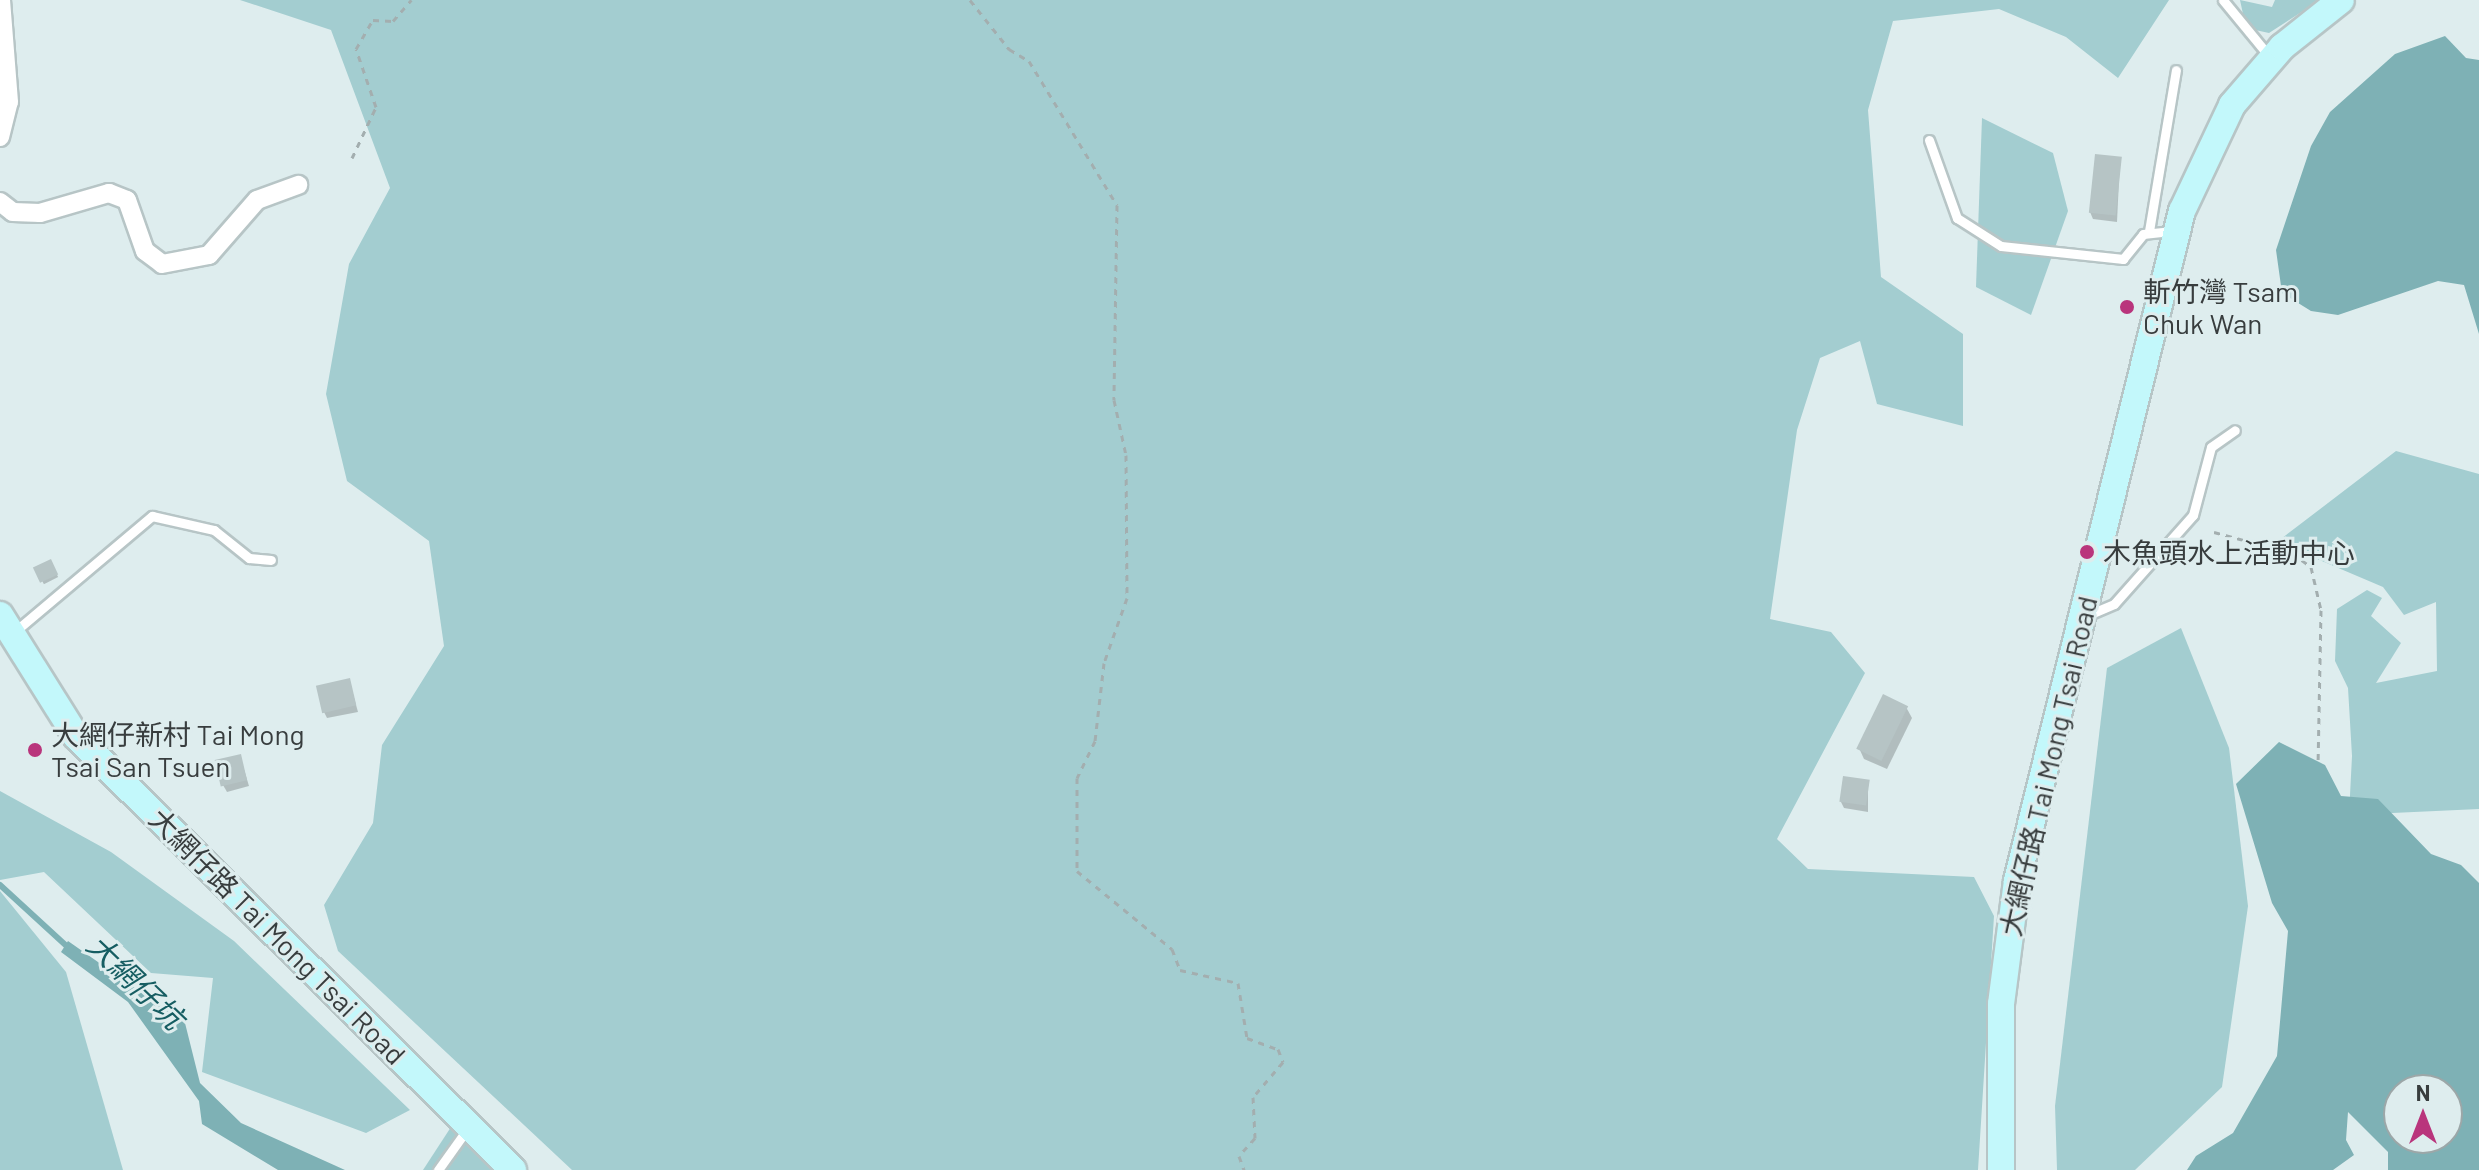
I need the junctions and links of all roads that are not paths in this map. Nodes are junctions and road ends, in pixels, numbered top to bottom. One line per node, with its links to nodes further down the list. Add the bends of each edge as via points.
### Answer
1 (1, 0): 6 (street, via 9,102)
2 (2223, 0): 4 (lane)
3 (2341, 0): 4 (street, 大網仔路 Tai Mong Tsai Road)
4 (2271, 59): 11 (street, 大網仔路 Tai Mong Tsai Road, via 2213,137)
5 (2176, 70): 10 (lane)
6 (0, 137)
7 (1929, 140): 10 (lane, via 1957,218 2001,246 2123,259)
8 (298, 185): 9 (street, via 257,200 209,255 162,264 145,251 127,200 109,193 40,213 13,212)
9 (0, 202)
10 (2149, 231): 11 (lane)
11 (2177, 231): 14 (street, 大網仔路 Tai Mong Tsai Road)
12 (2235, 430): 14 (lane, via 2211,447 2193,515 2171,543 2114,604)
13 (271, 560): 15 (lane, via 249,558 214,530 152,516)
14 (2081, 617): 19 (street, 大網仔路 Tai Mong Tsai Road, via 2011,917 2000,1024)
15 (5, 625): 16 (street, 大網仔路 Tai Mong Tsai Road, via 76,736)
16 (468, 1128): 17 (lane); 18 (street, 大網仔路 Tai Mong Tsai Road)
17 (438, 1170)
18 (513, 1170)
19 (2001, 1170)

